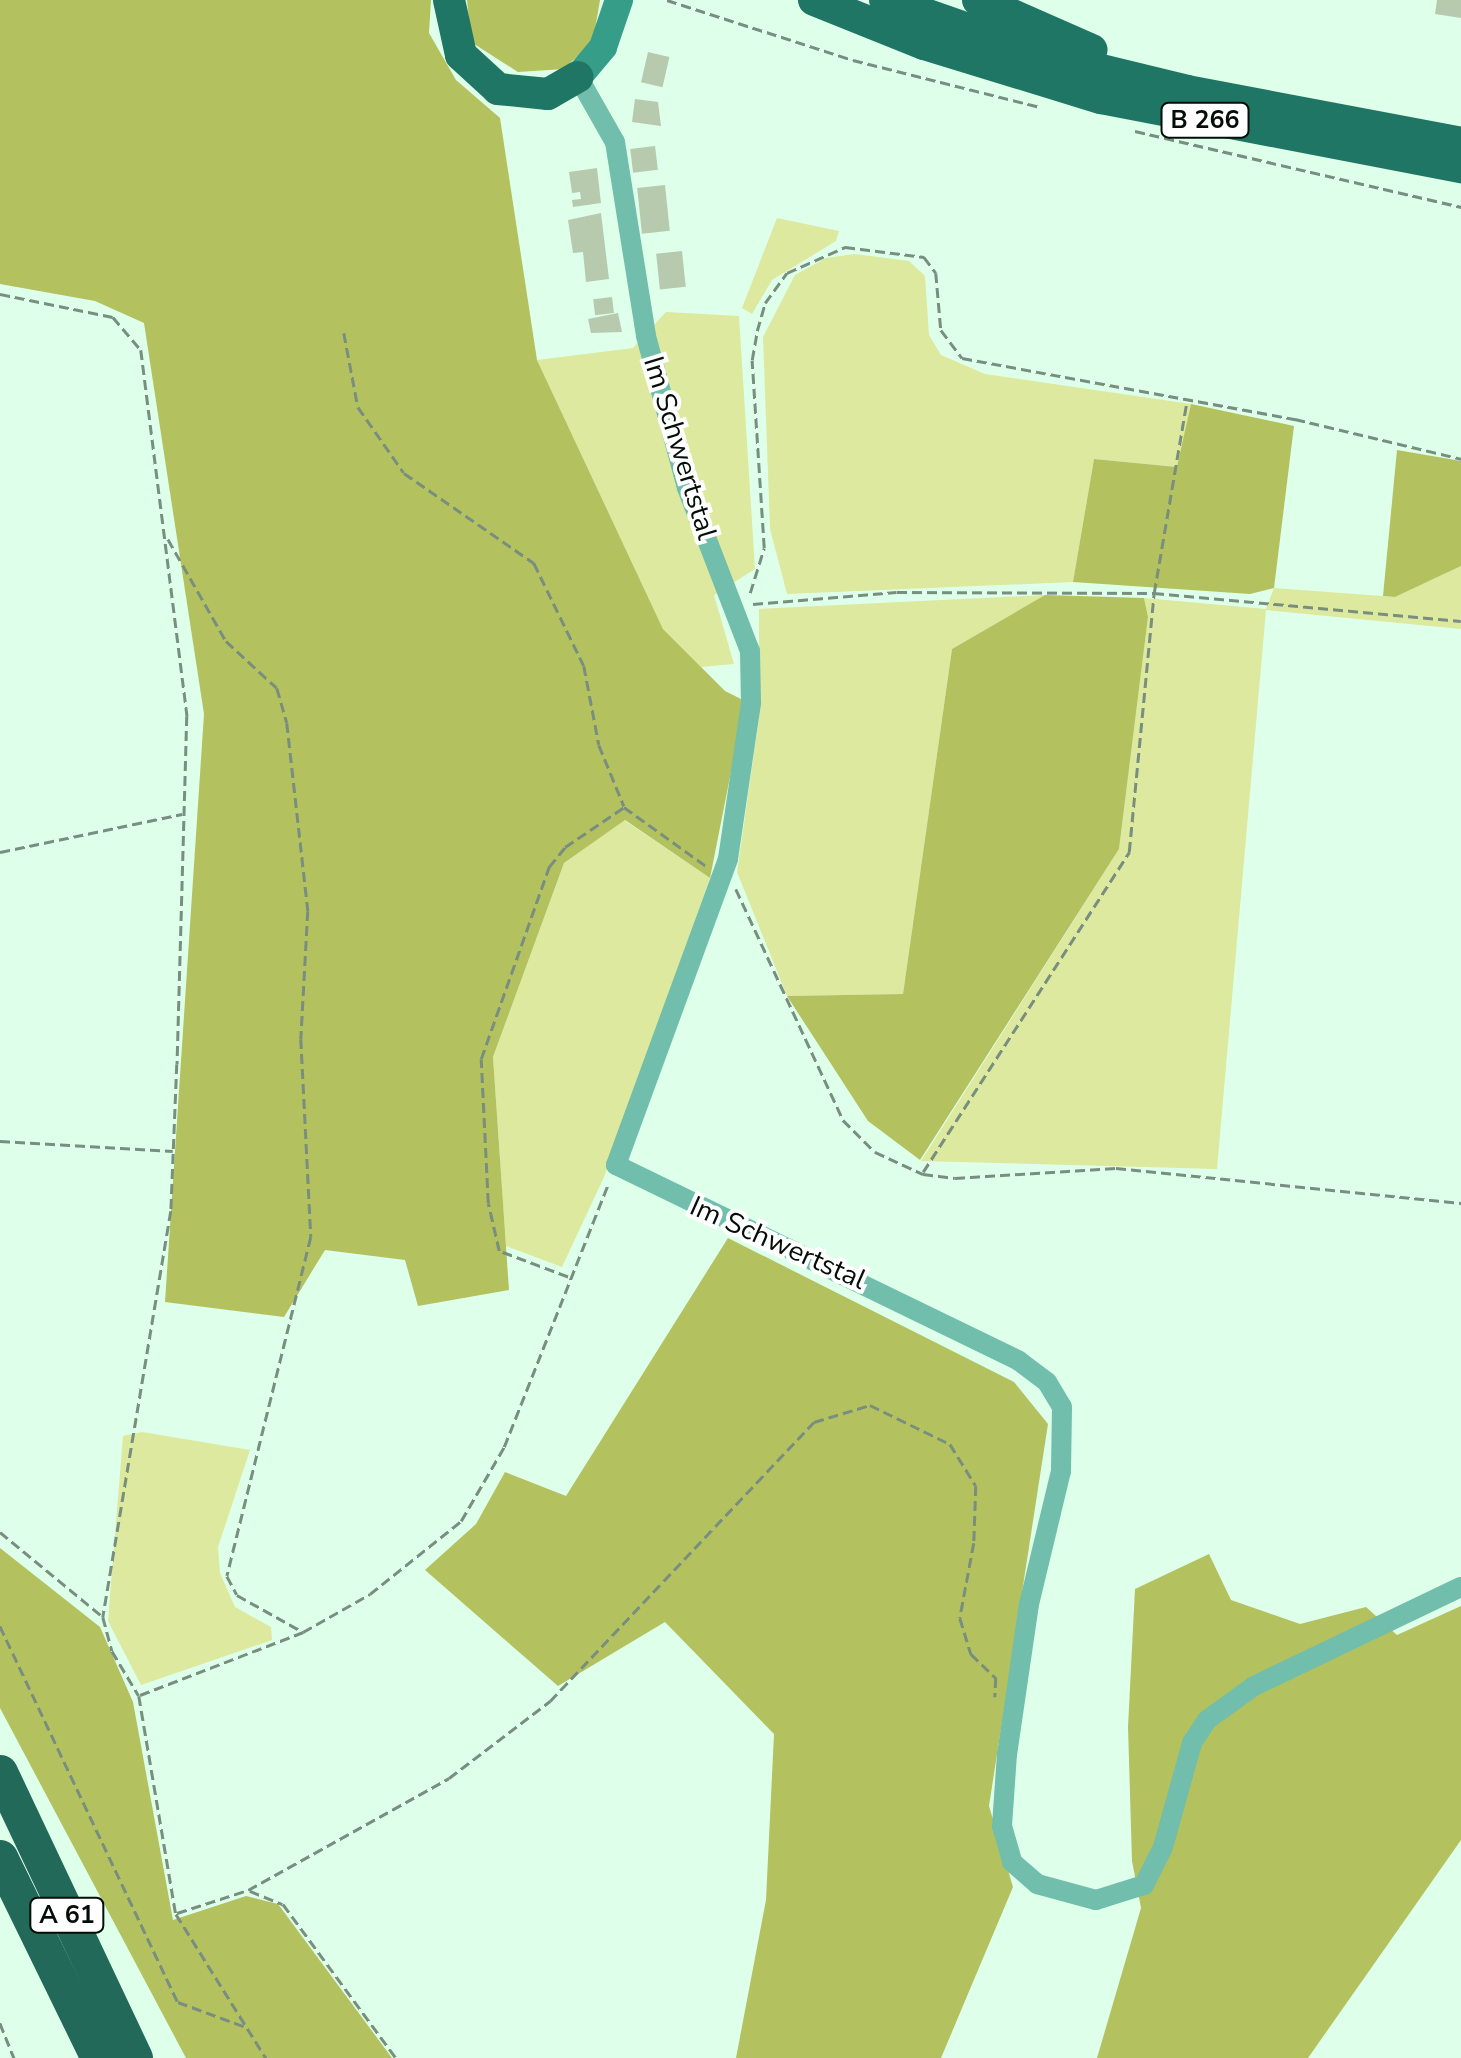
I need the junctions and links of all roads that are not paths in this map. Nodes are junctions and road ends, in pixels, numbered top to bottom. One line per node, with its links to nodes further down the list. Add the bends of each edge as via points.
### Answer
1 (449, 0): 6 (highway, via 460,55 498,90 548,94)
2 (619, 0): 6 (main road, via 603,46)
3 (814, 0): 9 (highway, B 266, via 924,44 1101,98)
4 (885, 0): 7 (highway, B 266, via 1048,57)
5 (978, 0): 7 (highway, B 266)
6 (578, 78): 10 (street, Im Schwertstal, via 615,142 646,336 687,488 750,651 751,703 723,879 616,1165 1019,1361 1048,1382 1062,1407 1061,1471 1023,1640 1002,1826 1012,1862 1037,1884 1096,1900 1144,1885 1162,1848 1192,1743 1206,1720 1254,1686)
7 (1187, 91): 8 (highway, B 266)
8 (1461, 143)
9 (1461, 167)
10 (1461, 1587)
11 (0, 1772): 14 (highway, A 61)
12 (0, 1857): 13 (highway, A 61)
13 (98, 2058)
14 (135, 2058)

